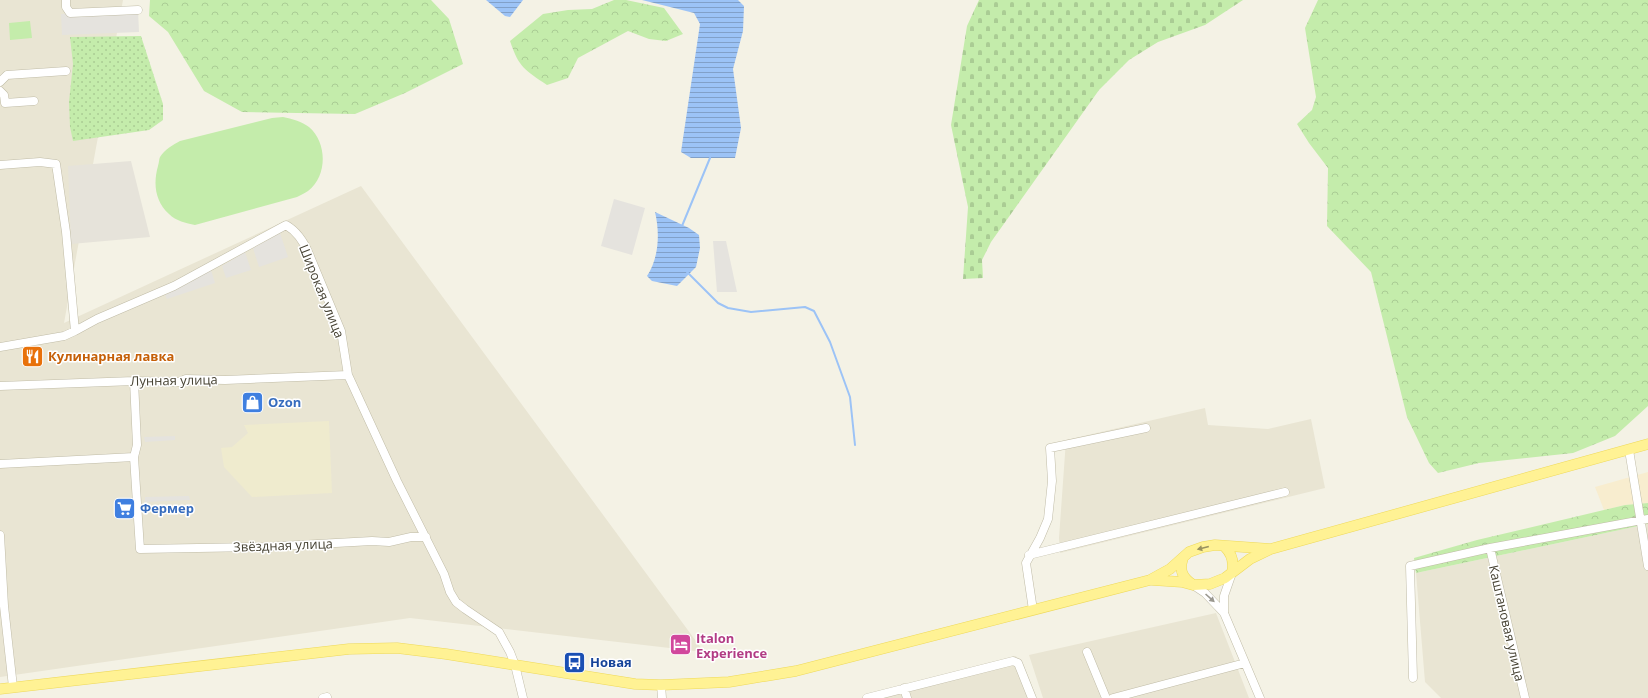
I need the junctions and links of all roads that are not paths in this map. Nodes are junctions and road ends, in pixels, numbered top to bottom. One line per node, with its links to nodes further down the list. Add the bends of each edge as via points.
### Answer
1 (66, 0): 2 (street, via 66,7 70,13)
2 (138, 10)
3 (66, 71): 4 (street, via 7,75)
4 (0, 82)
5 (0, 91): 6 (street, via 4,95 5,103)
6 (34, 101)
7 (0, 165): 8 (street, via 40,162 56,164 66,232)
8 (75, 331): 9 (street, Широкая улица, via 64,336); 10 (street, Широкая улица, via 174,286 286,225 304,242 309,254 341,331)
9 (0, 347)
10 (348, 374): 11 (street, Лунная улица, via 225,380 186,379 179,382); 21 (street, Широкая улица, via 397,481)
11 (134, 381): 12 (street, Лунная улица); 16 (street, via 137,445)
12 (0, 386)
13 (1146, 428): 25 (street, via 1050,448 1052,481 1048,519)
14 (1648, 444): 15 (main road)
15 (1629, 450): 19 (street); 24 (main road)
16 (134, 457): 17 (street); 21 (street, Звёздная улица, via 140,549 388,542)
17 (0, 464)
18 (1285, 492): 25 (street)
19 (1644, 519): 23 (street); 27 (street)
20 (0, 534): 38 (street, via 4,606)
21 (426, 536): 34 (street, Широкая улица, via 456,602 499,632)
22 (1225, 547): 24 (main road); 26 (main road, one-way to 26, via 1215,545 1203,548 1189,552); 28 (main road, via 1231,555)
23 (1490, 548): 36 (street, via 1410,566); 49 (street, Каштановая улица)
24 (1270, 549): 28 (main road)
25 (1029, 555): 31 (street, via 1026,562)
26 (1183, 558): 29 (main road); 30 (main road, via 1182,575)
27 (1648, 566)
28 (1232, 572): 30 (main road, via 1216,582); 32 (street, via 1224,596)
29 (1150, 580): 30 (main road); 31 (main road)
30 (1193, 585): 32 (street, one-way to 32, via 1205,593)
31 (1033, 610): 37 (main road, via 796,671 729,682)
32 (1224, 613): 35 (street)
33 (1087, 652): 46 (street)
34 (515, 664): 37 (main road, via 600,680); 38 (main road, via 397,648 349,649); 41 (street, Широкая улица)
35 (1245, 664): 47 (street); 48 (street)
36 (1413, 678)
37 (661, 685): 42 (street)
38 (13, 687): 40 (main road)
39 (904, 688): 43 (street); 44 (street); 45 (street, via 1013,662 1018,663)
40 (0, 689)
41 (523, 698)
42 (662, 698)
43 (867, 698)
44 (907, 698)
45 (1032, 698)
46 (1106, 698)
47 (1113, 698)
48 (1260, 698)
49 (1525, 698)

